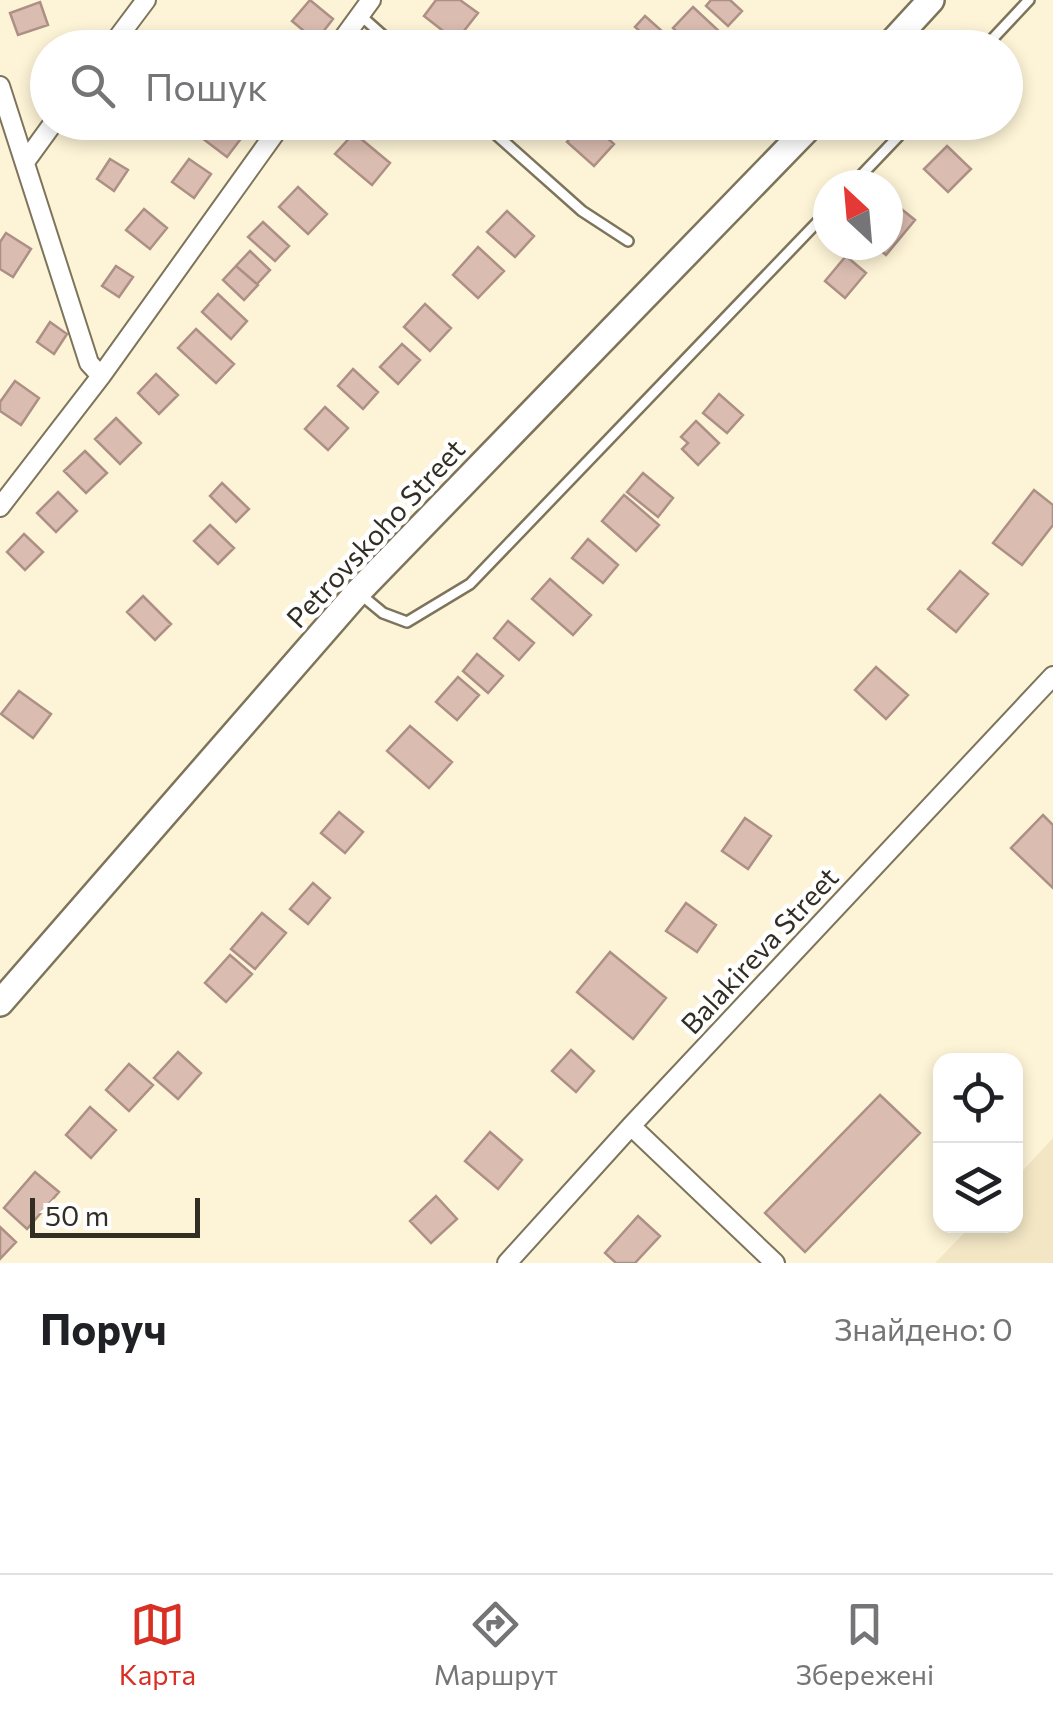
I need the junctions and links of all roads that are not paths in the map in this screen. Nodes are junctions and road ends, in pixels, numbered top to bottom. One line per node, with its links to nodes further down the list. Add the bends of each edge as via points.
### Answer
1 (146, 0): 5 (street)
2 (931, 0): 8 (main road)
3 (1030, 0): 9 (lane)
4 (366, 7): 6 (street); 7 (lane)
5 (124, 30)
6 (349, 30)
7 (383, 30)
8 (903, 30)
9 (1001, 30)
10 (0, 86): 16 (street)
11 (41, 140): 16 (street)
12 (270, 140): 20 (street)
13 (502, 140): 19 (lane)
14 (797, 140): 22 (main road, Petrovskoho Street)
15 (895, 140): 17 (lane)
16 (25, 162): 20 (street, via 88,363)
17 (866, 170)
18 (813, 226): 22 (lane, via 470,584 407,622 382,613)
19 (628, 241)
20 (101, 376): 21 (street)
21 (0, 506)
22 (358, 592): 24 (main road, Petrovskoho Street)
23 (1053, 676): 25 (street, Balakireva Street)
24 (0, 1002)
25 (630, 1126): 26 (street, Balakireva Street); 27 (street)
26 (507, 1263)
27 (775, 1263)

